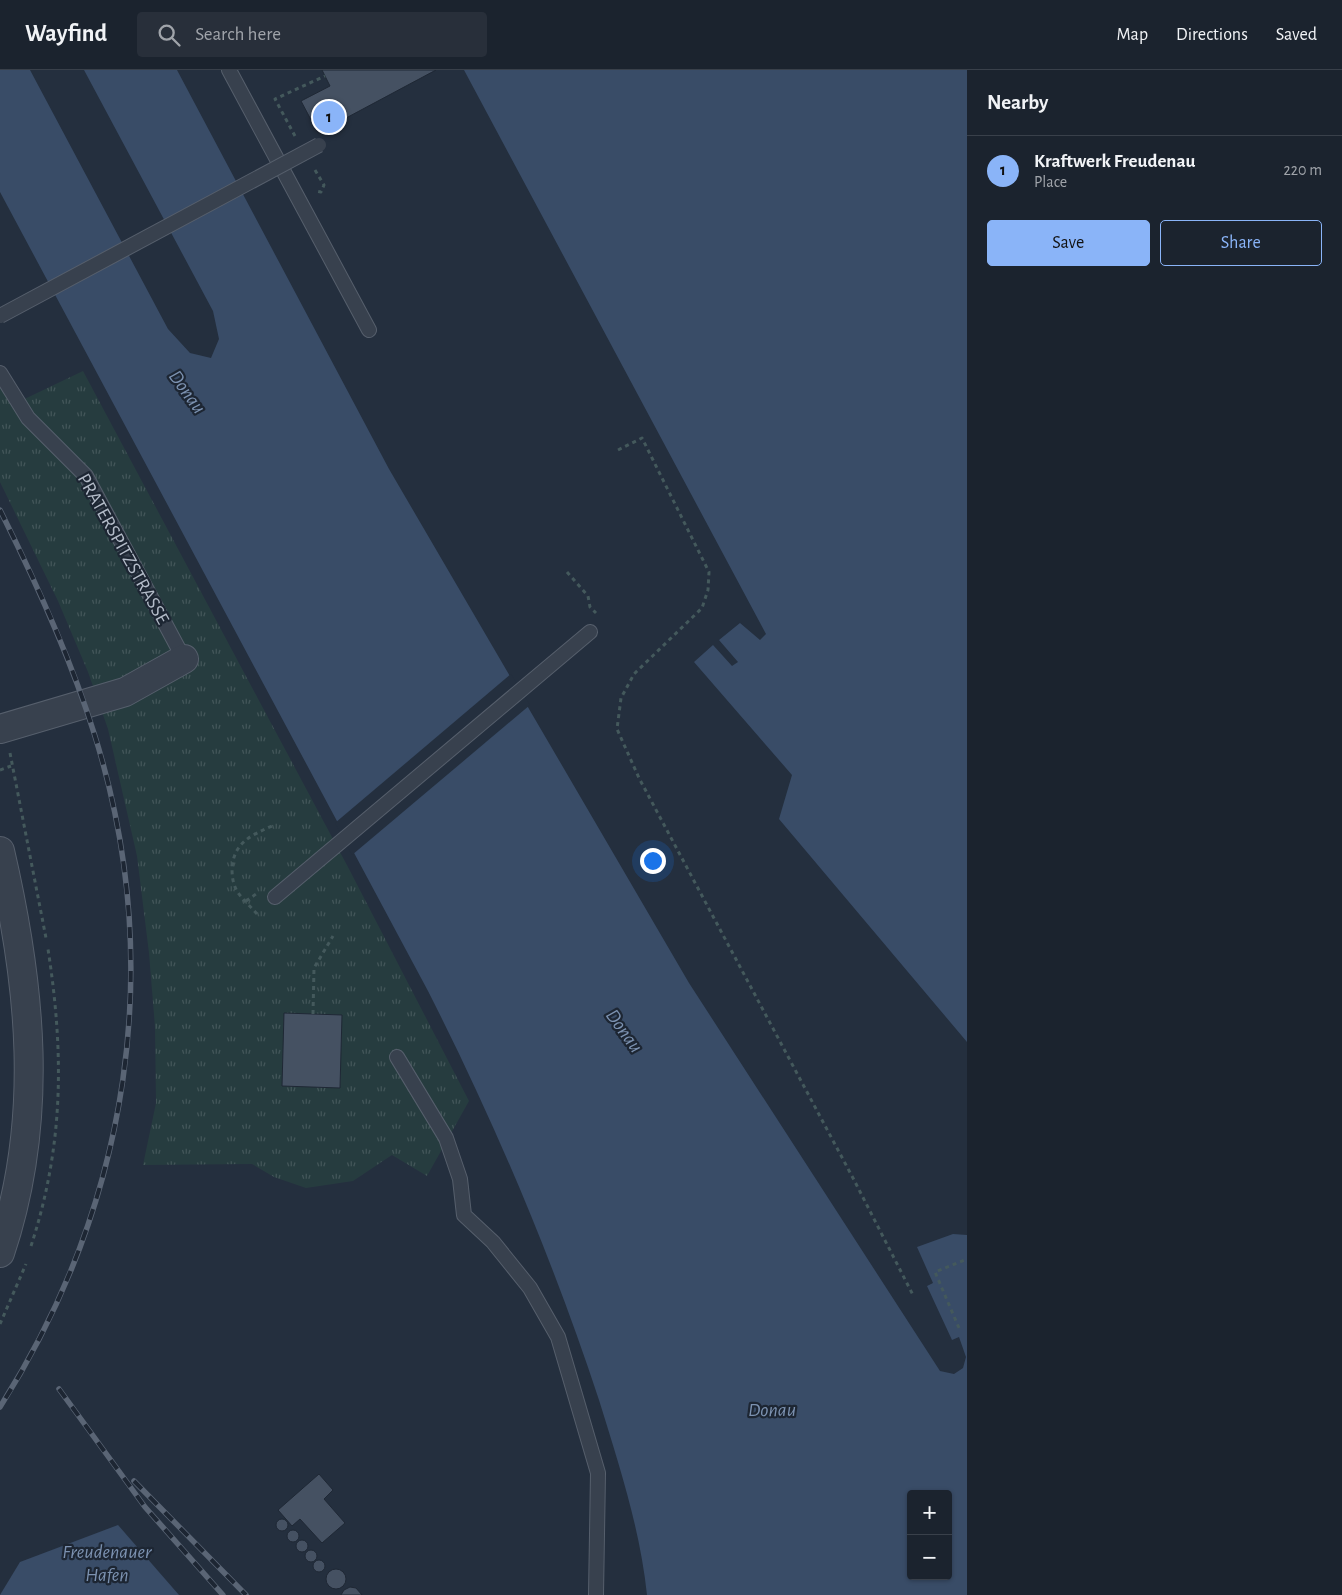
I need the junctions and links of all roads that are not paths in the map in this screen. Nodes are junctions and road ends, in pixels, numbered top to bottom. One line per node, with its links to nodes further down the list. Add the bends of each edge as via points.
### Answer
1 (229, 70): 4 (lane)
2 (319, 145): 3 (lane, bridge)
3 (0, 316)
4 (369, 330)
5 (0, 373): 7 (lane, PRATERSPITZSTRASSE, via 28,418 86,476)
6 (590, 632): 10 (lane)
7 (184, 659): 8 (street, via 125,692)
8 (0, 729)
9 (0, 851): 12 (street, via 24,979 30,1052 27,1135)
10 (275, 898)
11 (397, 1057): 13 (lane, via 446,1138 460,1179 464,1215 493,1242 530,1288 558,1337 598,1473)
12 (0, 1253)
13 (596, 1595)

